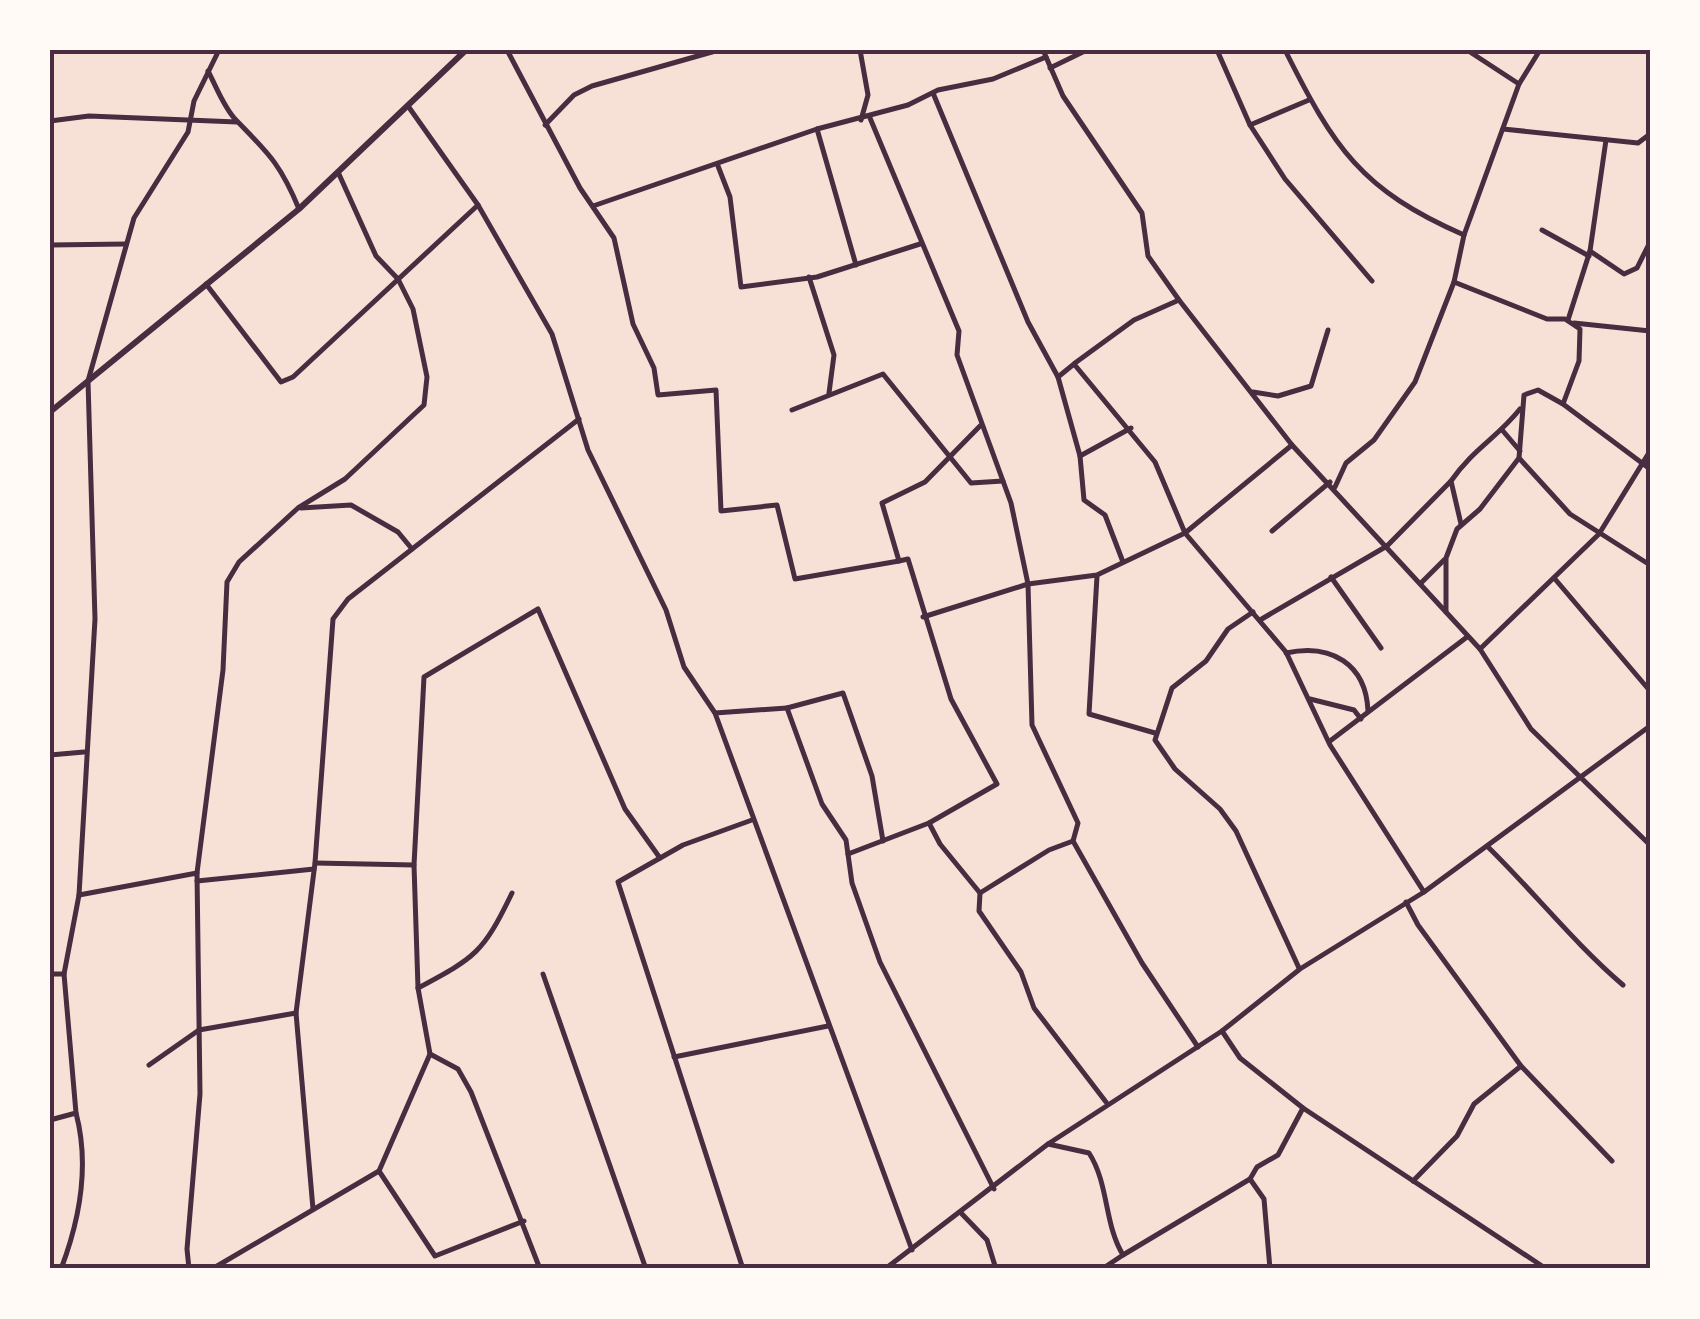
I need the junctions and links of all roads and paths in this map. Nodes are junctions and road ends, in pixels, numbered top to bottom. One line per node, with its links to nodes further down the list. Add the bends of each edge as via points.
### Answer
1 (219, 50): 13 (street)
2 (466, 50): 17 (street)
3 (507, 50): 23 (street)
4 (719, 50): 23 (street, via 592,86)
5 (860, 50): 19 (street, via 868,95)
6 (1087, 50): 12 (street)
7 (1216, 50): 24 (street)
8 (1285, 50): 16 (street)
9 (1468, 50): 14 (street)
10 (1540, 50): 14 (street)
11 (1045, 53): 12 (street); 15 (street, via 994,80)
12 (1050, 68): 47 (street, via 1142,213 1148,256)
13 (208, 71): 20 (street); 22 (street)
14 (1519, 84): 25 (street)
15 (932, 93): 18 (street); 52 (street, via 1028,322)
16 (1310, 100): 24 (street); 35 (street, via 1332,137 1382,191)
17 (408, 106): 30 (street); 31 (street)
18 (870, 118): 19 (street); 38 (street)
19 (861, 120): 26 (street)
20 (192, 121): 21 (street, via 89,116); 22 (street); 37 (street, via 139,209)
21 (50, 122)
22 (237, 122): 33 (street, via 274,156)
23 (545, 124): 32 (street)
24 (1250, 126): 44 (street, via 1285,180)
25 (1502, 128): 28 (street); 35 (street)
26 (817, 129): 29 (street); 41 (street)
27 (1650, 134): 28 (street, via 1638,143)
28 (1606, 140): 40 (street)
29 (718, 166): 32 (street); 42 (street, via 730,196 741,287)
30 (338, 172): 33 (street); 43 (street, via 376,256)
31 (478, 205): 43 (street); 60 (street, via 552,334)
32 (593, 206): 81 (street, via 620,253 630,312 658,394 716,390 722,511 777,505 795,578)
33 (299, 209): 46 (street)
34 (1542, 230): 40 (street)
35 (1464, 235): 45 (street)
36 (1650, 242): 40 (street, via 1636,268 1624,274)
37 (126, 244): 39 (street); 53 (street)
38 (920, 244): 41 (street); 61 (street, via 958,331 957,355)
39 (50, 245)
40 (1589, 254): 48 (street)
41 (856, 265): 42 (street)
42 (809, 276): 55 (street, via 834,355)
43 (398, 279): 46 (street, via 281,382); 73 (street, via 414,309 424,406 345,479)
44 (1372, 281)
45 (1454, 282): 48 (street); 72 (street, via 1414,382 1374,440)
46 (206, 284): 53 (street)
47 (1178, 300): 51 (street, via 1134,320); 54 (street)
48 (1571, 322): 50 (street); 56 (street, via 1582,336)
49 (1328, 330): 54 (street, via 1312,386 1278,396)
50 (1650, 331)
51 (1074, 364): 52 (street); 62 (street)
52 (1058, 377): 68 (street)
53 (88, 380): 59 (street); 106 (street, via 95,620)
54 (1253, 392): 64 (street)
55 (829, 394): 58 (street); 67 (street, via 883,374)
56 (1563, 404): 57 (street, via 1531,390); 69 (street)
57 (1521, 408): 63 (street); 66 (street)
58 (792, 410)
59 (50, 412)
60 (579, 418): 79 (street); 101 (street, via 588,450 666,610 684,667)
61 (980, 426): 67 (street); 70 (street)
62 (1131, 428): 68 (street); 76 (street, via 1156,462)
63 (1502, 431): 66 (street); 71 (street, via 1470,453)
64 (1292, 445): 72 (street); 76 (street)
65 (1650, 450): 69 (street)
66 (1520, 455): 74 (street); 77 (street, via 1548,495)
67 (953, 456): 70 (street, via 972,482); 81 (street, via 925,482 882,503)
68 (1080, 456): 82 (street, via 1084,500 1104,515)
69 (1646, 467): 77 (street)
70 (1002, 481): 88 (street)
71 (1451, 482): 74 (street); 78 (street)
72 (1332, 484): 75 (street); 78 (street)
73 (298, 508): 79 (street, via 351,505 398,532); 119 (street, via 239,562 227,582)
74 (1462, 524): 80 (street)
75 (1272, 531)
76 (1185, 532): 82 (street); 89 (street)
77 (1600, 534): 83 (street); 86 (street)
78 (1387, 546): 85 (street); 87 (street)
79 (412, 549): 118 (street, via 333,618)
80 (1446, 558): 87 (street); 90 (street)
81 (898, 561): 91 (street, via 908,558)
82 (1123, 562): 84 (street)
83 (1650, 565)
84 (1097, 575): 88 (street); 104 (street, via 1089,714)
85 (1332, 578): 92 (street); 94 (street)
86 (1555, 579): 95 (street); 97 (street)
87 (1420, 583): 90 (street)
88 (1028, 584): 91 (street); 112 (street, via 1032,725 1078,823)
89 (1254, 612): 92 (street); 104 (street, via 1228,629 1206,661 1172,688)
90 (1446, 612): 93 (street)
91 (923, 618): 110 (street, via 951,699 997,784)
92 (1260, 620): 96 (street)
93 (1467, 637): 95 (street); 100 (street)
94 (1381, 648)
95 (1480, 649): 108 (street, via 1532,729)
96 (1286, 653): 98 (street); 100 (street, via 1326,651 1362,677)
97 (1650, 690)
98 (1309, 699): 102 (street, via 1354,710); 105 (street)
99 (787, 708): 101 (street); 111 (street, via 843,694 872,776); 115 (street)
100 (1368, 711): 102 (street)
101 (715, 713): 109 (street)
102 (1361, 718): 105 (street)
103 (1650, 726): 108 (street)
104 (1155, 733): 126 (street, via 1164,755 1236,831)
105 (1328, 742): 121 (street)
106 (84, 752): 107 (street); 124 (street)
107 (50, 754)
108 (1577, 778): 113 (street); 114 (street)
109 (752, 820): 116 (street); 133 (street)
110 (929, 823): 111 (street); 123 (street)
111 (884, 841): 115 (street)
112 (1073, 841): 123 (street); 136 (street)
113 (1650, 845)
114 (1488, 847): 121 (street); 130 (street)
115 (848, 854): 150 (street, via 880,962)
116 (660, 858): 117 (street, via 625,809 538,609 424,677); 138 (street, via 618,882)
117 (414, 865): 118 (street); 131 (street)
118 (314, 866): 120 (street); 132 (street)
119 (198, 873): 120 (street); 124 (street)
120 (198, 882): 134 (street)
121 (1424, 892): 125 (street)
122 (512, 893): 131 (street, via 474,958)
123 (980, 894): 141 (street, via 979,911 1022,972 1034,1008)
124 (79, 896): 128 (street)
125 (1406, 902): 126 (street); 140 (street)
126 (1300, 969): 135 (street)
127 (50, 974): 128 (street)
128 (64, 974): 143 (street)
129 (542, 974): 164 (street)
130 (1623, 985)
131 (418, 988): 137 (street)
132 (296, 1013): 134 (street); 151 (street)
133 (828, 1026): 138 (street); 154 (street)
134 (199, 1030): 139 (street); 158 (street)
135 (1222, 1031): 136 (street); 142 (street, via 1240,1058)
136 (1198, 1047): 141 (street)
137 (430, 1054): 147 (street); 153 (street, via 458,1068 472,1092)
138 (674, 1057): 165 (street)
139 (149, 1065)
140 (1520, 1066): 146 (street); 149 (street, via 1474,1104 1456,1136)
141 (1107, 1104): 145 (street)
142 (1302, 1108): 148 (street, via 1278,1154); 149 (street)
143 (76, 1113): 144 (street); 159 (street, via 82,1136 80,1218)
144 (50, 1120)
145 (1048, 1144): 150 (street); 155 (street, via 1089,1153)
146 (1612, 1161)
147 (379, 1170): 151 (street); 156 (street)
148 (1250, 1179): 155 (street); 169 (street, via 1264,1199)
149 (1413, 1181): 157 (street)
150 (994, 1189): 152 (street)
151 (312, 1209): 161 (street)
152 (961, 1213): 154 (street); 167 (street, via 986,1240)
153 (524, 1222): 156 (street); 163 (street)
154 (912, 1250): 166 (street)
155 (1123, 1254): 168 (street)
156 (435, 1256): 162 (street)
157 (1542, 1266)
158 (189, 1268): 160 (street)
159 (61, 1269)
160 (180, 1269)
161 (212, 1269)
162 (436, 1269)
163 (540, 1269)
164 (646, 1269)
165 (743, 1269)
166 (884, 1269)
167 (996, 1269)
168 (1102, 1269)
169 (1270, 1269)

